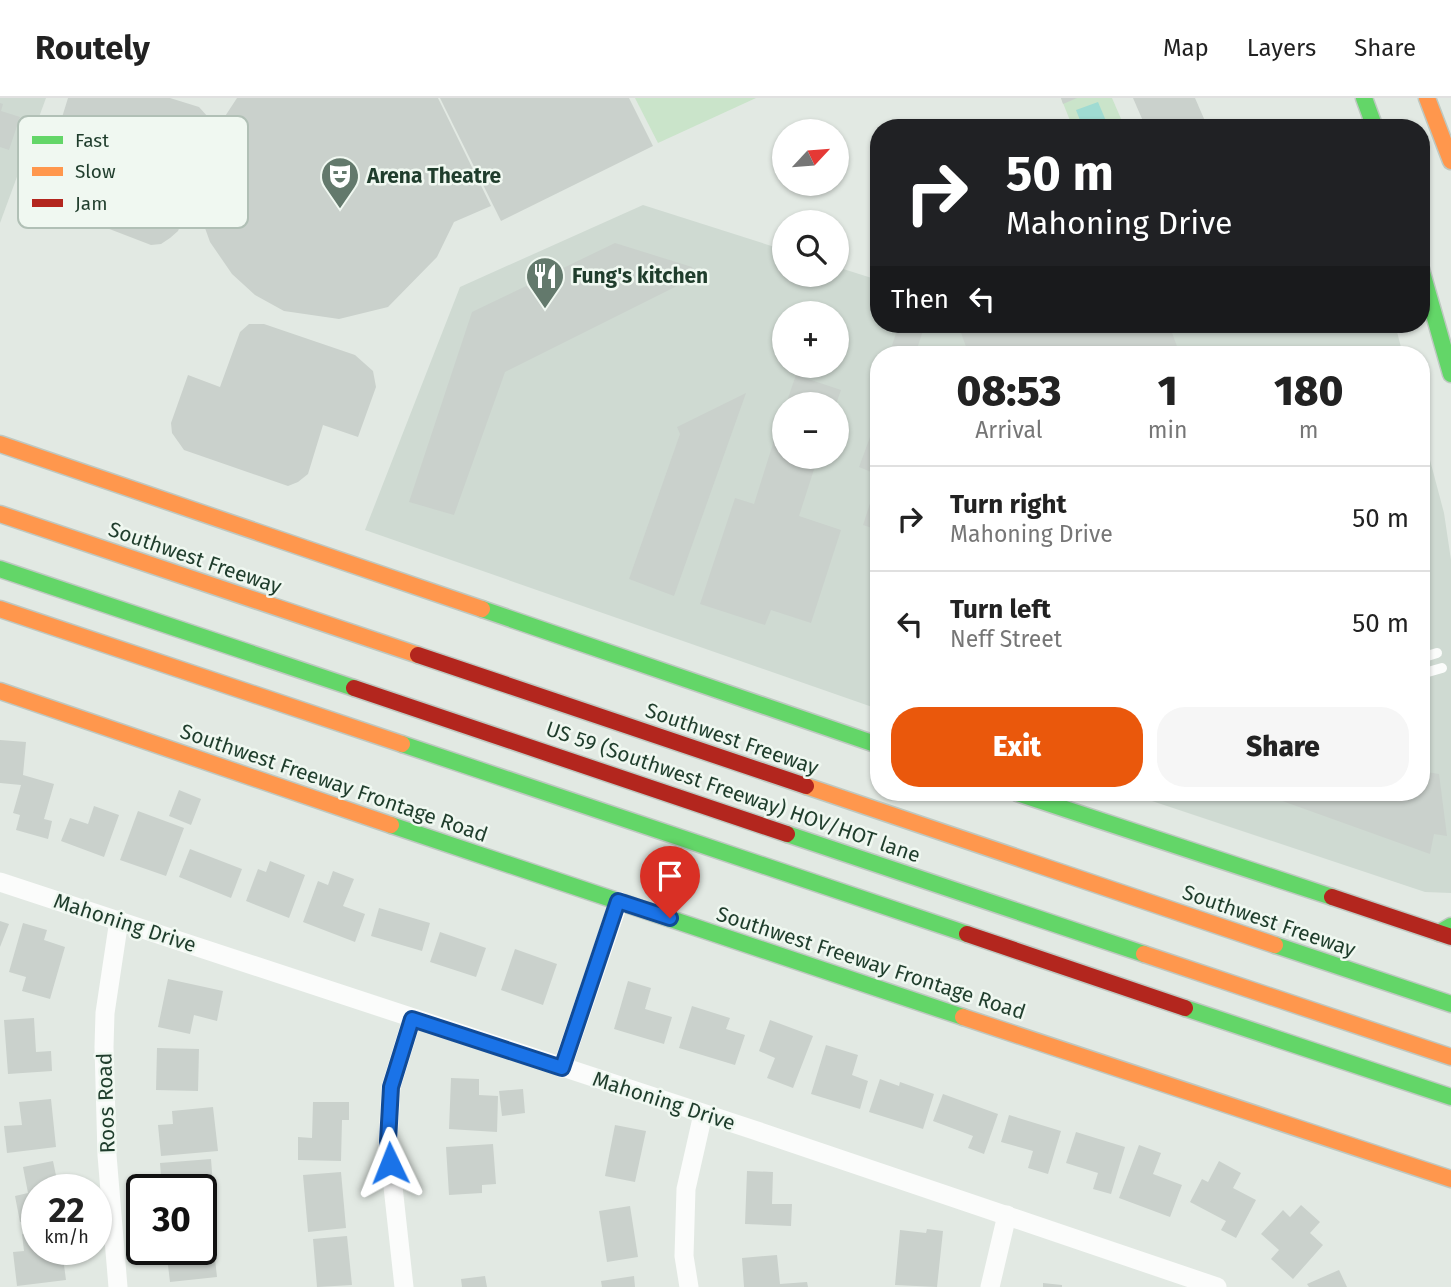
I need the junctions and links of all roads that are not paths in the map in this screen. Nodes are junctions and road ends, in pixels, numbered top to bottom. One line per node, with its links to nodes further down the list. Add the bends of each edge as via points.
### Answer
1 (1364, 98): 3 (main road)
2 (1427, 98): 4 (main road)
3 (1372, 119)
4 (1451, 160)
5 (1430, 300): 6 (main road)
6 (1451, 374)
7 (0, 444): 16 (main road)
8 (0, 514): 23 (main road, Southwest Freeway)
9 (0, 569): 25 (main road, US 59 (Southwest Freeway) HOV/HOT lane)
10 (0, 609): 27 (main road)
11 (1437, 653): 12 (lane)
12 (1430, 655)
13 (1442, 668): 14 (lane)
14 (1430, 671)
15 (0, 691): 19 (main road, Southwest Freeway Frontage Road)
16 (870, 742)
17 (1042, 801): 21 (main road)
18 (0, 883): 20 (street, Mahoning Drive)
19 (618, 901): 26 (street); 29 (main road, Southwest Freeway Frontage Road)
20 (119, 920): 24 (street, Mahoning Drive); 32 (street, Roos Road, via 104,1047)
21 (1447, 932): 22 (main road)
22 (1451, 947)
23 (1451, 1004)
24 (412, 1019): 26 (street, Mahoning Drive); 33 (street, via 391,1087 388,1141)
25 (1451, 1057)
26 (562, 1068): 28 (street, Mahoning Drive)
27 (1451, 1097)
28 (703, 1114): 30 (street, Mahoning Drive); 34 (street, via 687,1189 684,1256)
29 (1451, 1179)
30 (1007, 1215): 31 (street, Mahoning Drive); 35 (street)
31 (1212, 1285)
32 (118, 1287)
33 (404, 1287)
34 (689, 1287)
35 (990, 1287)

